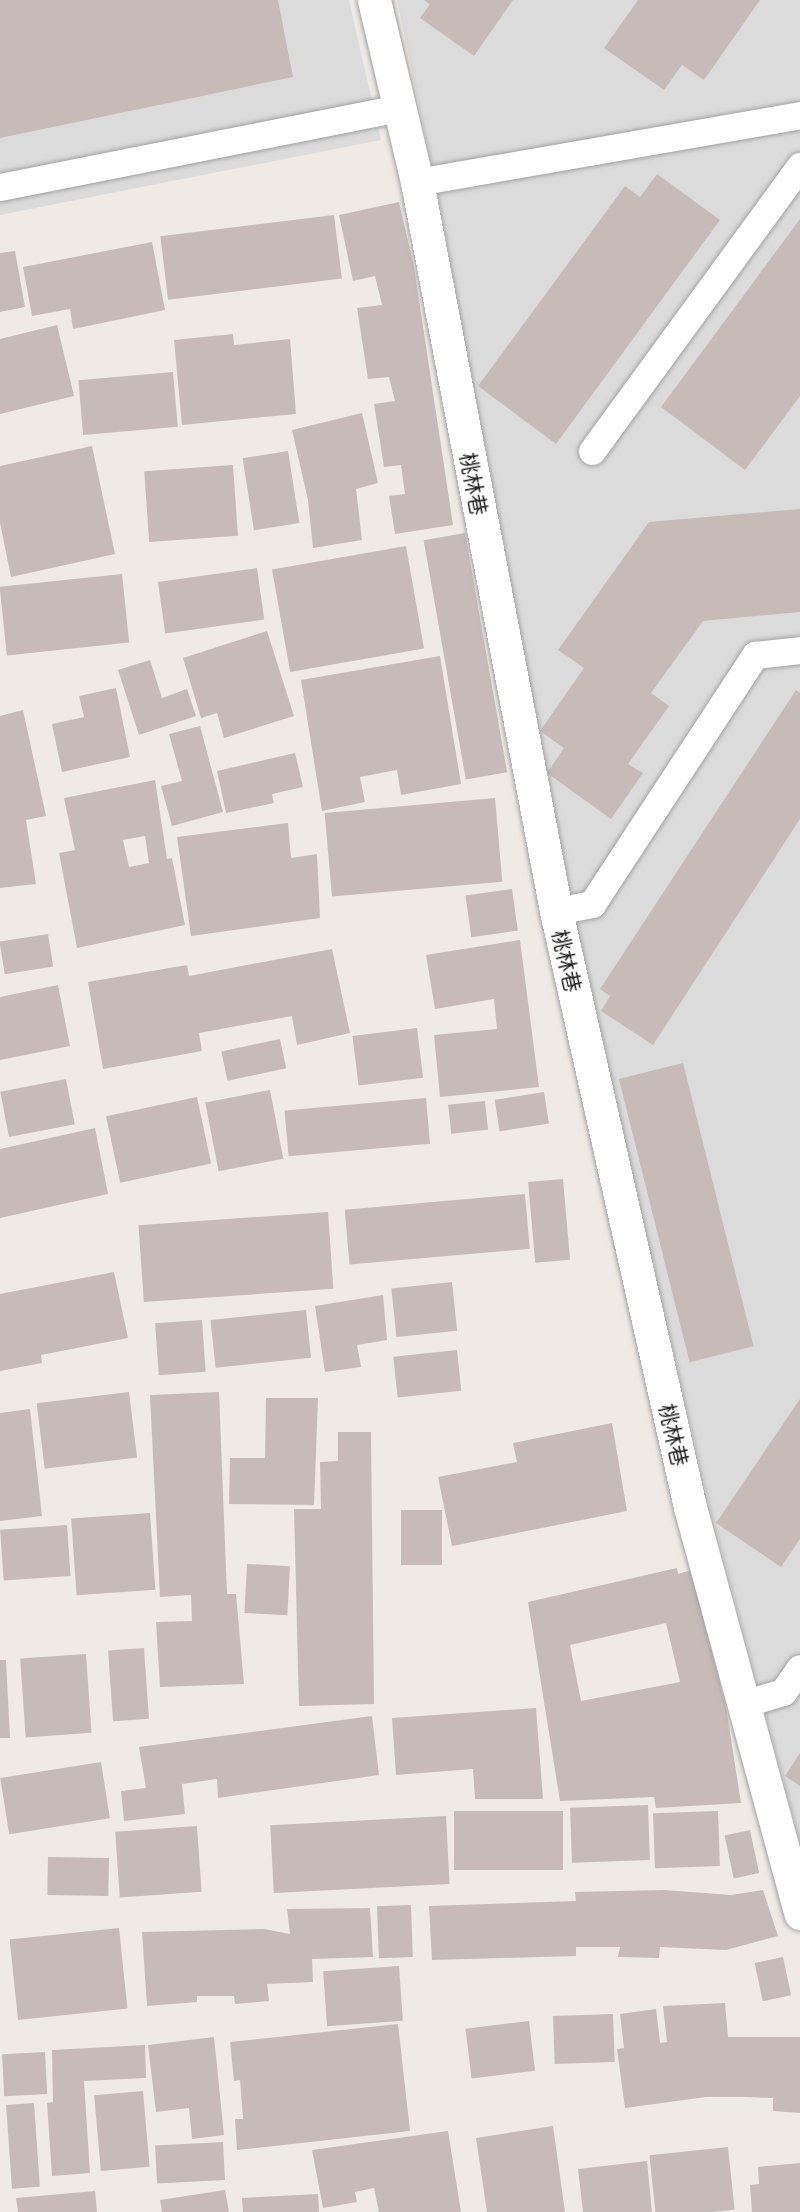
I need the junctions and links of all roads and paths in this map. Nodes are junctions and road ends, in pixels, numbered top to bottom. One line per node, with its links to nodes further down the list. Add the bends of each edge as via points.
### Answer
1 (374, 0): 2 (street, 桃林巷)
2 (399, 108): 5 (street, 桃林巷); 6 (lane)
3 (800, 115): 5 (lane)
4 (800, 166): 7 (lane)
5 (417, 182): 9 (street, 桃林巷)
6 (0, 187)
7 (592, 451)
8 (800, 650): 9 (lane, via 755,655 592,904)
9 (556, 911): 11 (street, 桃林巷, via 690,1507)
10 (800, 1668): 11 (lane, via 783,1692)
11 (743, 1704): 12 (street, 桃林巷)
12 (800, 1913)

